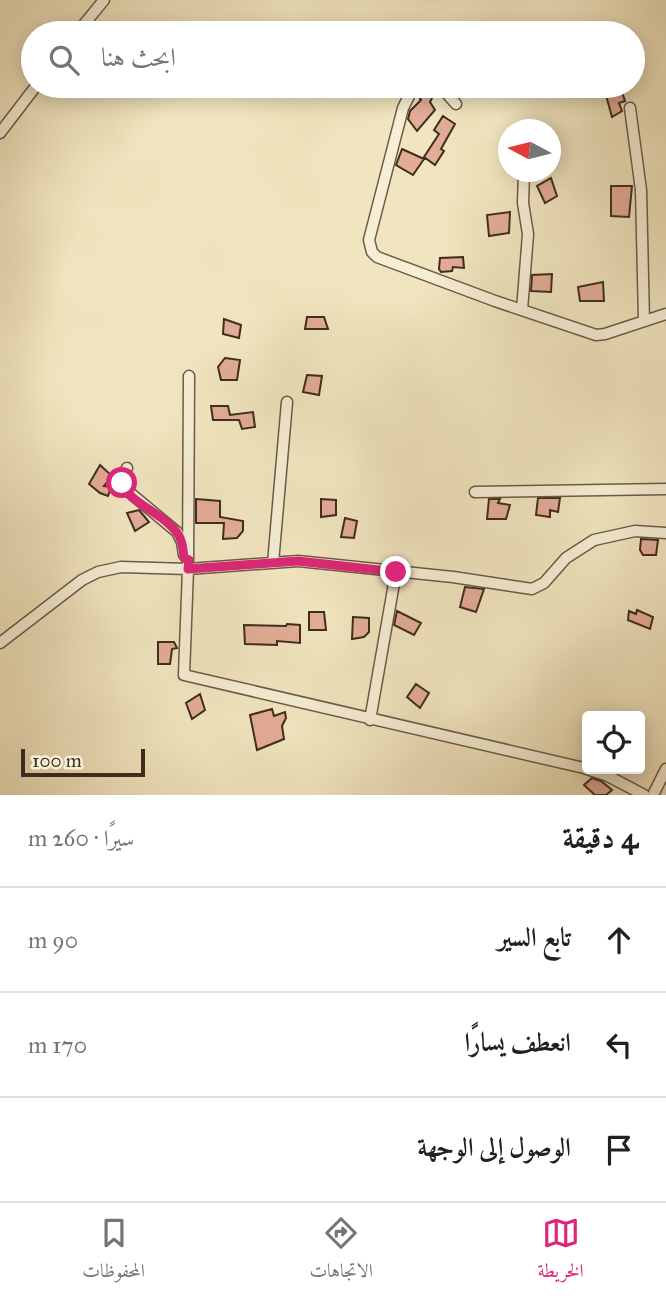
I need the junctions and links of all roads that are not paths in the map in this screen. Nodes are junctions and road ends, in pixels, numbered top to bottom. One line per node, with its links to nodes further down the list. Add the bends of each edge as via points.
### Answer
1 (104, 0): 2 (street)
2 (87, 21)
3 (27, 98): 8 (street)
4 (409, 98): 10 (street, via 369,240 372,252)
5 (451, 98): 6 (street)
6 (456, 104)
7 (629, 108): 12 (street, via 641,190)
8 (0, 133)
9 (524, 182): 10 (street, via 528,234)
10 (522, 310): 12 (street, via 600,336)
11 (666, 314): 12 (street)
12 (644, 321)
13 (189, 376): 20 (street)
14 (286, 402): 19 (street)
15 (127, 468): 20 (street, via 123,487 177,532)
16 (666, 489): 17 (street)
17 (475, 492)
18 (666, 533): 21 (street, via 635,531 594,540 566,558 532,590)
19 (273, 563): 20 (street); 21 (street, via 298,561)
20 (189, 565): 22 (street, via 98,572 57,597); 23 (street, via 184,675)
21 (396, 572): 23 (street)
22 (0, 643)
23 (370, 720): 25 (street, via 597,772)
24 (666, 769): 26 (street)
25 (644, 795)
26 (653, 795)

